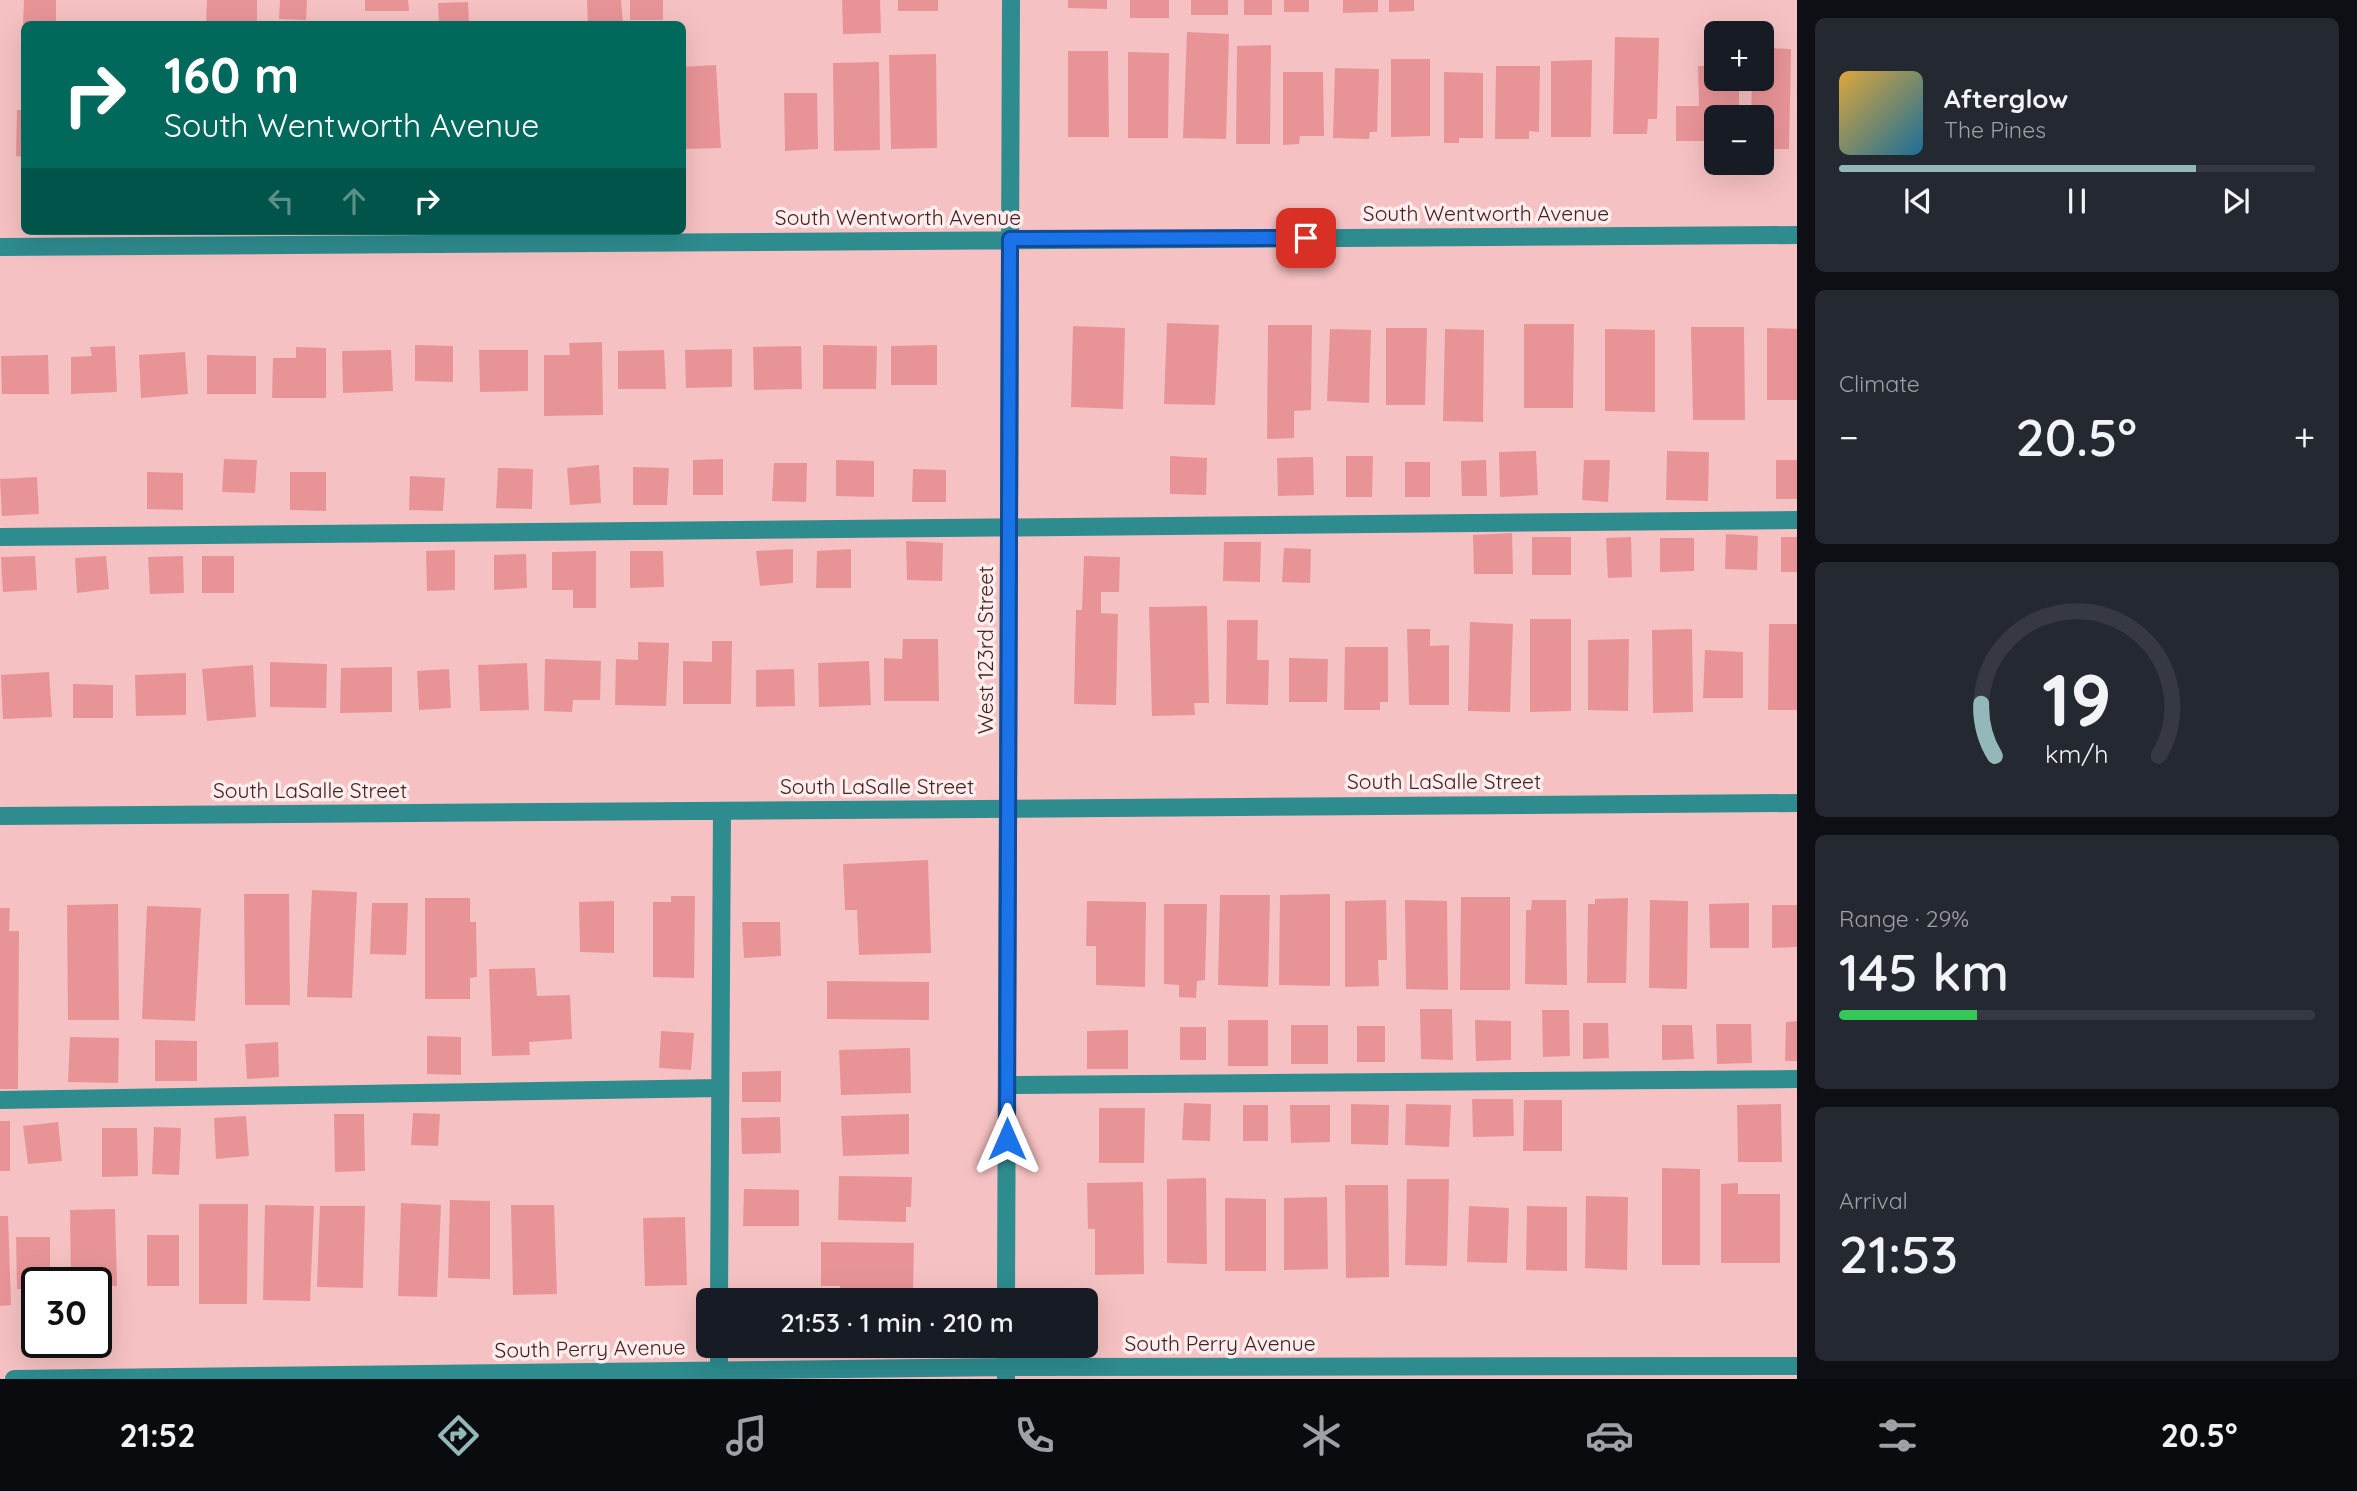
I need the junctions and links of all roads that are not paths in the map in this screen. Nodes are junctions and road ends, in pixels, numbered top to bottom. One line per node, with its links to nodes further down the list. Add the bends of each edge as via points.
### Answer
1 (1011, 0): 3 (street, West 123rd Street)
2 (1797, 235): 3 (street, South Wentworth Avenue)
3 (1010, 239): 4 (street, South Wentworth Avenue); 6 (street, West 123rd Street)
4 (0, 247)
5 (1797, 520): 6 (street)
6 (1009, 527): 7 (street); 9 (street, West 123rd Street)
7 (0, 537)
8 (1797, 803): 9 (street, South LaSalle Street)
9 (1008, 809): 10 (street, South LaSalle Street); 13 (street, West 123rd Street)
10 (722, 811): 11 (street, South LaSalle Street); 14 (street)
11 (0, 816)
12 (1797, 1079): 13 (street)
13 (1007, 1085): 17 (street, West 123rd Street)
14 (720, 1088): 15 (street); 16 (street)
15 (0, 1100)
16 (719, 1288)
17 (1006, 1288)
18 (1797, 1366): 19 (street, South Perry Avenue)
19 (1006, 1373): 20 (street, South Perry Avenue)
20 (719, 1375): 21 (street, South Perry Avenue)
21 (14, 1379)

